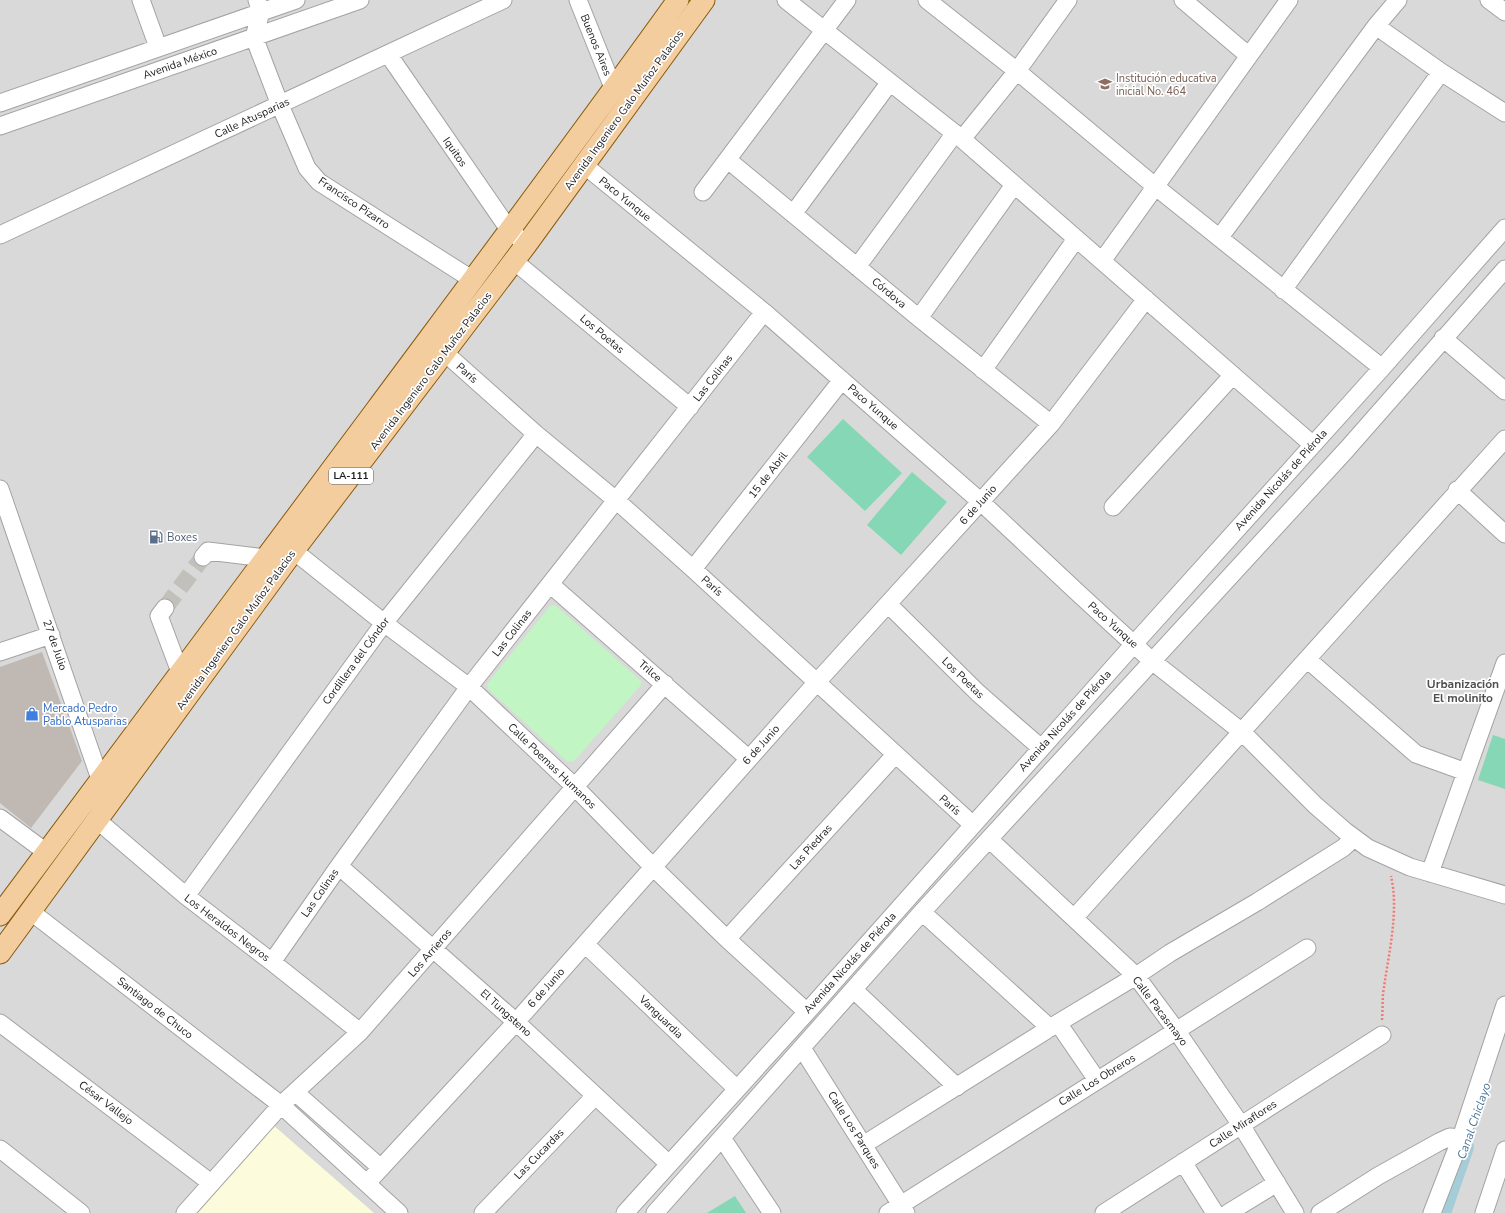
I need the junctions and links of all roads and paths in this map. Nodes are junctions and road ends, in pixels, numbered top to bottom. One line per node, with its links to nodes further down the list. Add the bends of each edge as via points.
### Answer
1 (141, 0): 21 (street)
2 (296, 0): 16 (street, Avenida México)
3 (360, 0): 20 (street, Avenida México)
4 (503, 0): 22 (street, Calle Atusparias)
5 (578, 0): 27 (street, Buenos Aires)
6 (678, 0): 27 (main road, Avenida Ingeniero Galo Muñoz Palacios / LA-111)
7 (704, 0): 34 (main road, Avenida Ingeniero Galo Muñoz Palacios / LA-111)
8 (786, 0): 19 (street)
9 (847, 0): 19 (street)
10 (927, 0): 24 (street)
11 (1183, 0): 23 (street)
12 (1289, 0): 23 (street)
13 (1398, 0): 18 (street)
14 (1489, 0): 17 (street)
15 (1063, 2): 24 (street)
16 (259, 6): 20 (street); 21 (street, Avenida México)
17 (1505, 12)
18 (1376, 26): 25 (street); 42 (street)
19 (825, 31): 26 (street); 33 (street)
20 (254, 37): 29 (street, Francisco Pizarro); 31 (street, Avenida México)
21 (158, 47): 28 (street, Avenida México)
22 (388, 54): 29 (street, Calle Atusparias); 40 (street, Iquitos)
23 (1249, 56): 36 (street)
24 (1017, 71): 32 (street); 36 (street)
25 (1441, 72): 30 (street); 50 (street)
26 (890, 82): 32 (street); 38 (street)
27 (614, 90): 40 (main road, Avenida Ingeniero Galo Muñoz Palacios / LA-111)
28 (0, 103)
29 (280, 105): 41 (street, Calle Atusparias); 49 (street, Francisco Pizarro, via 307,168 319,182)
30 (1505, 113)
31 (0, 126)
32 (958, 136): 35 (street); 47 (street)
33 (728, 160): 37 (street); 38 (street, Córdova)
34 (584, 165): 44 (main road, Avenida Ingeniero Galo Muñoz Palacios / LA-111); 52 (street, Paco Yunque)
35 (1014, 185): 43 (street); 53 (street)
36 (1156, 187): 42 (street); 46 (street)
37 (703, 192)
38 (793, 214): 47 (street, Córdova)
39 (1505, 228): 56 (street, Avenida Nicolás de Piérola)
40 (510, 231): 44 (street, Iquitos); 49 (main road, Avenida Ingeniero Galo Muñoz Palacios / LA-111)
41 (0, 235)
42 (1220, 237): 50 (street)
43 (1076, 238): 46 (street); 57 (street)
44 (526, 245): 45 (main road, Avenida Ingeniero Galo Muñoz Palacios / LA-111)
45 (514, 261): 55 (main road, Avenida Ingeniero Galo Muñoz Palacios / LA-111); 61 (street, Los Poetas)
46 (1102, 261): 51 (street)
47 (857, 267): 53 (street, Córdova)
48 (1505, 269): 54 (street, Avenida Nicolás de Piérola)
49 (473, 280): 72 (main road, Avenida Ingeniero Galo Muñoz Palacios / LA-111)
50 (1283, 290): 56 (street)
51 (1146, 299): 58 (street); 62 (street, 6 de Junio)
52 (764, 312): 59 (street, Paco Yunque); 61 (street, Las Colinas)
53 (919, 318): 57 (street, Córdova)
54 (1443, 338): 60 (street); 82 (street, Avenida Nicolás de Piérola, via 1347,449)
55 (444, 353): 63 (street, París); 72 (main road, Avenida Ingeniero Galo Muñoz Palacios / LA-111)
56 (1382, 368): 65 (street, Avenida Nicolás de Piérola)
57 (983, 370): 62 (street, Córdova)
58 (1233, 376): 65 (street); 70 (street)
59 (842, 380): 69 (street, Paco Yunque); 75 (street, 15 de Abril)
60 (1505, 391)
61 (690, 407): 68 (street, Las Colinas)
62 (1051, 424): 69 (street, 6 de Junio)
63 (536, 434): 68 (street, París); 79 (street, Cordillera del Cóndor)
64 (1505, 439): 67 (street)
65 (1313, 445): 82 (street, Avenida Nicolás de Piérola)
66 (0, 490): 80 (street, 27 de Julio)
67 (1457, 490): 71 (street); 83 (street)
68 (617, 501): 75 (street, París); 76 (street, Las Colinas)
69 (981, 502): 77 (street, 6 de Junio); 82 (street, Paco Yunque)
70 (1114, 507)
71 (1505, 534)
72 (287, 544): 74 (main road, Avenida Ingeniero Galo Muñoz Palacios / LA-111); 79 (street, Calle Poemas Humanos); 96 (main road, Avenida Ingeniero Galo Muñoz Palacios / LA-111)
73 (203, 557): 74 (street, via 208,551)
74 (265, 558): 85 (main road, Avenida Ingeniero Galo Muñoz Palacios / LA-111)
75 (693, 569): 86 (street, París)
76 (550, 584): 87 (street, Trilce); 88 (street, Las Colinas)
77 (888, 604): 86 (street, 6 de Junio); 90 (street, Los Poetas, via 978,693)
78 (165, 608): 85 (street, via 159,616)
79 (384, 623): 88 (street, Calle Poemas Humanos); 108 (street, Cordillera del Cóndor)
80 (51, 635): 81 (street); 94 (street, 27 de Julio)
81 (0, 652)
82 (1143, 652): 89 (street, Paco Yunque); 90 (street, Avenida Nicolás de Piérola); 101 (street, Avenida Nicolás de Piérola)
83 (1307, 659): 89 (street); 93 (street, via 1416,754)
84 (1505, 663): 93 (street)
85 (180, 672): 94 (main road, Avenida Ingeniero Galo Muñoz Palacios / LA-111)
86 (817, 682): 91 (street, París); 92 (street, 6 de Junio)
87 (665, 684): 92 (street, Trilce); 95 (street, Los Arrieros)
88 (469, 688): 95 (street, Calle Poemas Humanos); 104 (street, Las Colinas)
89 (1242, 732): 100 (street, Paco Yunque, via 1315,805); 112 (street)
90 (1041, 748): 99 (street, Avenida Nicolás de Piérola)
91 (895, 755): 99 (street, París); 113 (street, Las Piedras)
92 (749, 759): 105 (street, 6 de Junio)
93 (1466, 772): 106 (street)
94 (100, 779): 96 (street, 27 de Julio); 102 (main road, Avenida Ingeniero Galo Muñoz Palacios / LA-111)
95 (575, 787): 105 (street, Calle Poemas Humanos); 116 (street, Los Arrieros)
96 (113, 799): 98 (main road, Avenida Ingeniero Galo Muñoz Palacios / LA-111)
97 (0, 818): 102 (street)
98 (98, 820): 108 (street, Los Heraldos Negros); 109 (main road, Avenida Ingeniero Galo Muñoz Palacios / LA-111)
99 (973, 825): 122 (street, Avenida Nicolás de Piérola)
100 (1354, 838): 103 (street, Paco Yunque); 119 (street, via 1343,848)
101 (989, 839): 110 (street, Avenida Nicolás de Piérola); 112 (street, Calle Pacasmayo)
102 (46, 852): 111 (main road, Avenida Ingeniero Galo Muñoz Palacios / LA-111)
103 (1383, 855): 106 (street, Paco Yunque); 128 (path, via 1393,886 1393,912 1384,989)
104 (339, 866): 116 (street, El Tungsteno); 118 (street, Las Colinas)
105 (653, 867): 113 (street, Calle Poemas Humanos); 114 (street, 6 de Junio)
106 (1430, 873): 107 (street, Paco Yunque)
107 (1505, 895)
108 (186, 896): 118 (street, Los Heraldos Negros)
109 (30, 911): 117 (main road, Avenida Ingeniero Galo Muñoz Palacios / LA-111); 135 (street, Santiago de Chuco)
110 (922, 912): 120 (street, Avenida Nicolás de Piérola); 125 (street)
111 (0, 915)
112 (1074, 918): 119 (street, Calle Pacasmayo)
113 (727, 940): 122 (street, Calle Poemas Humanos)
114 (585, 944): 123 (street, 6 de Junio); 132 (street, Vanguardia)
115 (1307, 948): 126 (street, Calle Los Obreros)
116 (433, 949): 123 (street, El Tungsteno); 127 (street, Los Arrieros)
117 (0, 953)
118 (272, 962): 127 (street, Los Heraldos Negros)
119 (1136, 976): 125 (street); 126 (street, Calle Pacasmayo)
120 (854, 990): 129 (street, Avenida Nicolás de Piérola); 131 (street)
121 (1505, 1005): 138 (street)
122 (807, 1012): 132 (street, Avenida Nicolás de Piérola)
123 (516, 1022): 134 (street, El Tungsteno); 144 (street, 6 de Junio)
124 (0, 1023): 145 (street, César Vallejo)
125 (1054, 1025): 130 (street); 131 (street)
126 (1176, 1030): 130 (street, Calle Los Obreros); 136 (street, Calle Pacasmayo)
127 (360, 1032): 133 (street, Los Arrieros)
128 (1382, 1035): 136 (street, Calle Miraflores)
129 (802, 1048): 137 (street, Avenida Nicolás de Piérola); 139 (street, Calle Los Parques)
130 (1097, 1080): 148 (street, Calle Los Obreros)
131 (957, 1086): 139 (street)
132 (737, 1089): 143 (street, Avenida Nicolás de Piérola)
133 (295, 1092): 135 (street, Los Arrieros); 144 (street)
134 (595, 1096): 143 (street, El Tungsteno); 153 (street, Las Cucardas)
135 (281, 1105): 145 (street, Los Arrieros); 146 (street, Santiago de Chuco)
136 (1241, 1125): 142 (street, Calle Miraflores); 147 (street, Calle Pacasmayo)
137 (722, 1138): 155 (street, Avenida Nicolás de Piérola); 156 (street)
138 (1461, 1138): 160 (street, via 1450,1137 1439,1142 1378,1176); 161 (street)
139 (863, 1145): 148 (street, Calle Los Parques)
140 (0, 1149): 150 (street)
141 (1505, 1150): 162 (street)
142 (1183, 1162): 149 (street, Calle Miraflores); 157 (street)
143 (669, 1164): 154 (street, Avenida Nicolás de Piérola)
144 (381, 1168): 146 (street, 6 de Junio)
145 (212, 1183): 151 (street, Los Arrieros)
146 (367, 1183): 152 (street, Santiago de Chuco)
147 (1277, 1183): 158 (street); 159 (street, Calle Pacasmayo)
148 (898, 1210)
149 (1113, 1211)
150 (81, 1213)
151 (185, 1213)
152 (399, 1213)
153 (483, 1213)
154 (625, 1213)
155 (655, 1213)
156 (772, 1213)
157 (1215, 1213)
158 (1228, 1213)
159 (1295, 1213)
160 (1320, 1213)
161 (1432, 1213)
162 (1484, 1213)

